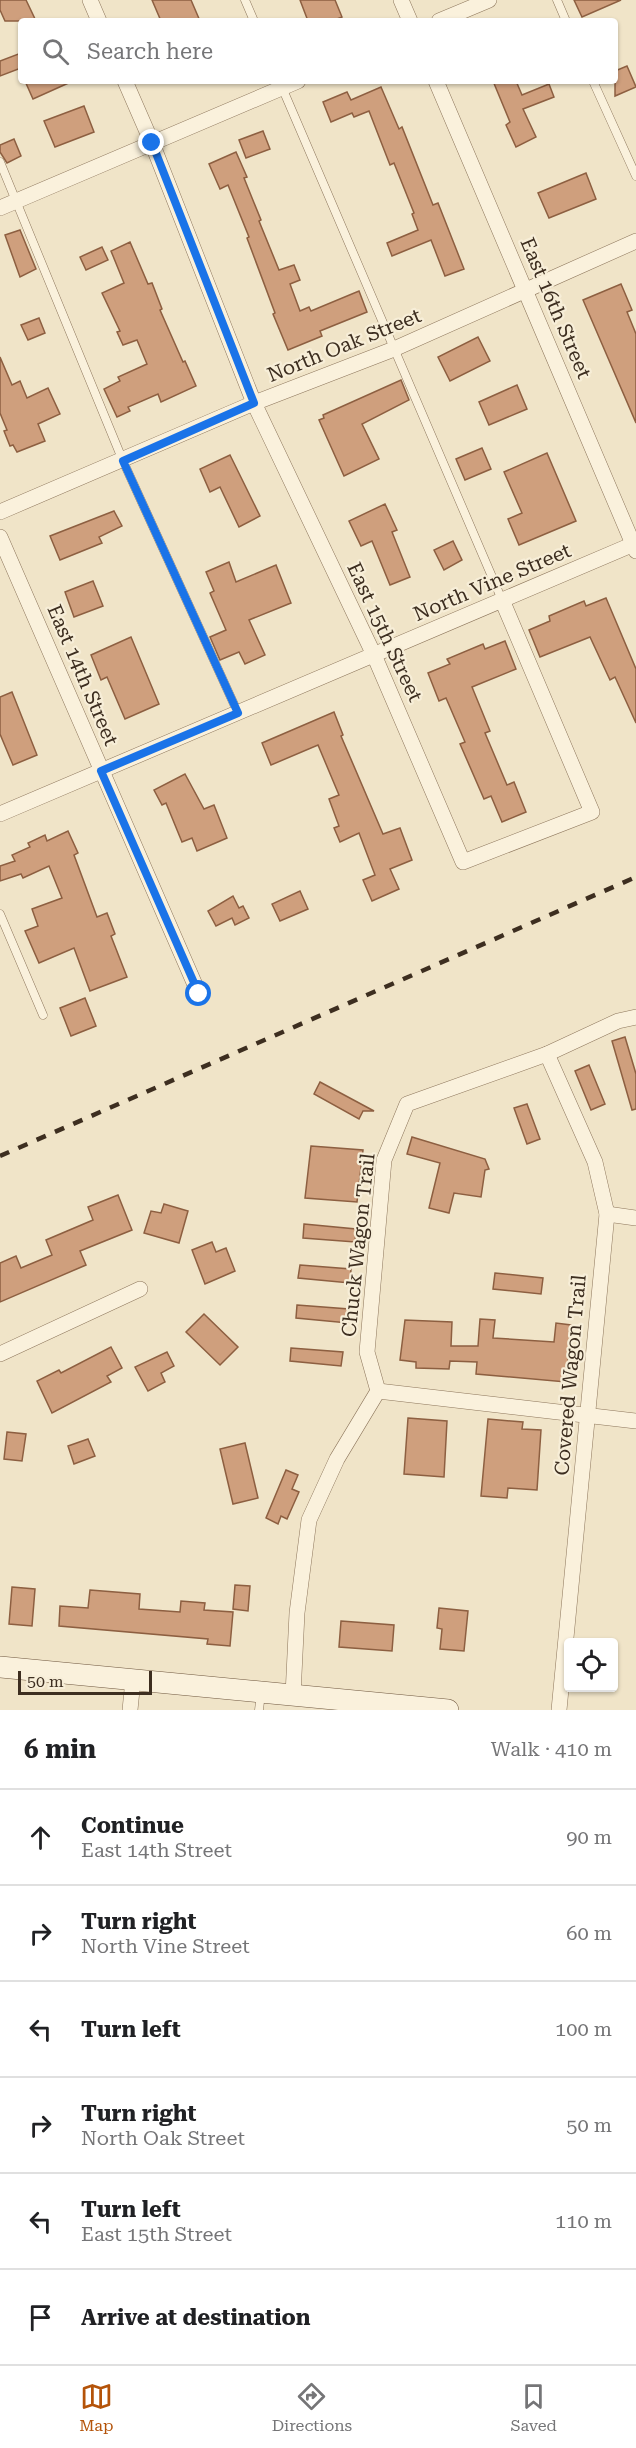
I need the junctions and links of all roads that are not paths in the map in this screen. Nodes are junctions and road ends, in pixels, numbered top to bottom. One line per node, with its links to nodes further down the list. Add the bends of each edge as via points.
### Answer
1 (90, 0): 6 (street)
2 (245, 0): 7 (lane)
3 (401, 0): 8 (street)
4 (489, 0): 9 (street)
5 (557, 0): 10 (lane)
6 (98, 18)
7 (253, 18)
8 (409, 18)
9 (446, 18)
10 (565, 18)
11 (126, 84): 15 (street, East 15th Street)
12 (281, 84): 15 (street); 22 (lane)
13 (437, 84): 21 (street, East 16th Street)
14 (593, 84): 17 (lane)
15 (152, 143): 18 (street); 23 (street, East 15th Street)
16 (0, 162): 18 (lane)
17 (636, 176)
18 (17, 201): 19 (street); 24 (lane)
19 (0, 208)
20 (636, 241): 21 (street, North Oak Street)
21 (526, 291): 22 (street, North Oak Street); 27 (street, East 16th Street)
22 (394, 350): 23 (street, North Oak Street); 28 (lane)
23 (254, 403): 24 (street, North Oak Street); 29 (street, East 15th Street)
24 (123, 461): 25 (street, North Oak Street); 30 (lane)
25 (0, 512)
26 (0, 537): 31 (street, East 14th Street)
27 (635, 546): 28 (street, North Vine Street)
28 (502, 600): 29 (street, North Vine Street); 29 (street, East 15th Street, via 592,812 463,862)
29 (374, 655): 30 (street, North Vine Street)
30 (238, 713): 31 (street, North Vine Street)
31 (101, 771): 32 (street, North Vine Street); 34 (street, East 14th Street)
32 (0, 814)
33 (0, 914): 35 (lane)
34 (199, 994)
35 (43, 1015)
36 (636, 1017): 37 (street, Chuck Wagon Trail, via 618,1021)
37 (548, 1054): 38 (street, Covered Wagon Trail, via 595,1162); 42 (street, Chuck Wagon Trail, via 407,1104 384,1160 367,1352)
38 (607, 1214): 39 (street); 43 (street, Covered Wagon Trail)
39 (636, 1218)
40 (140, 1289): 41 (street)
41 (0, 1354)
42 (378, 1391): 43 (street); 47 (street, via 337,1459 309,1520 297,1613)
43 (588, 1415): 44 (street); 52 (street, Covered Wagon Trail)
44 (636, 1421)
45 (0, 1667): 46 (main road)
46 (133, 1680): 48 (main road); 50 (street)
47 (293, 1695): 48 (main road); 49 (main road)
48 (260, 1701)
49 (400, 1708): 51 (main road)
50 (130, 1710)
51 (448, 1710)
52 (560, 1710)

